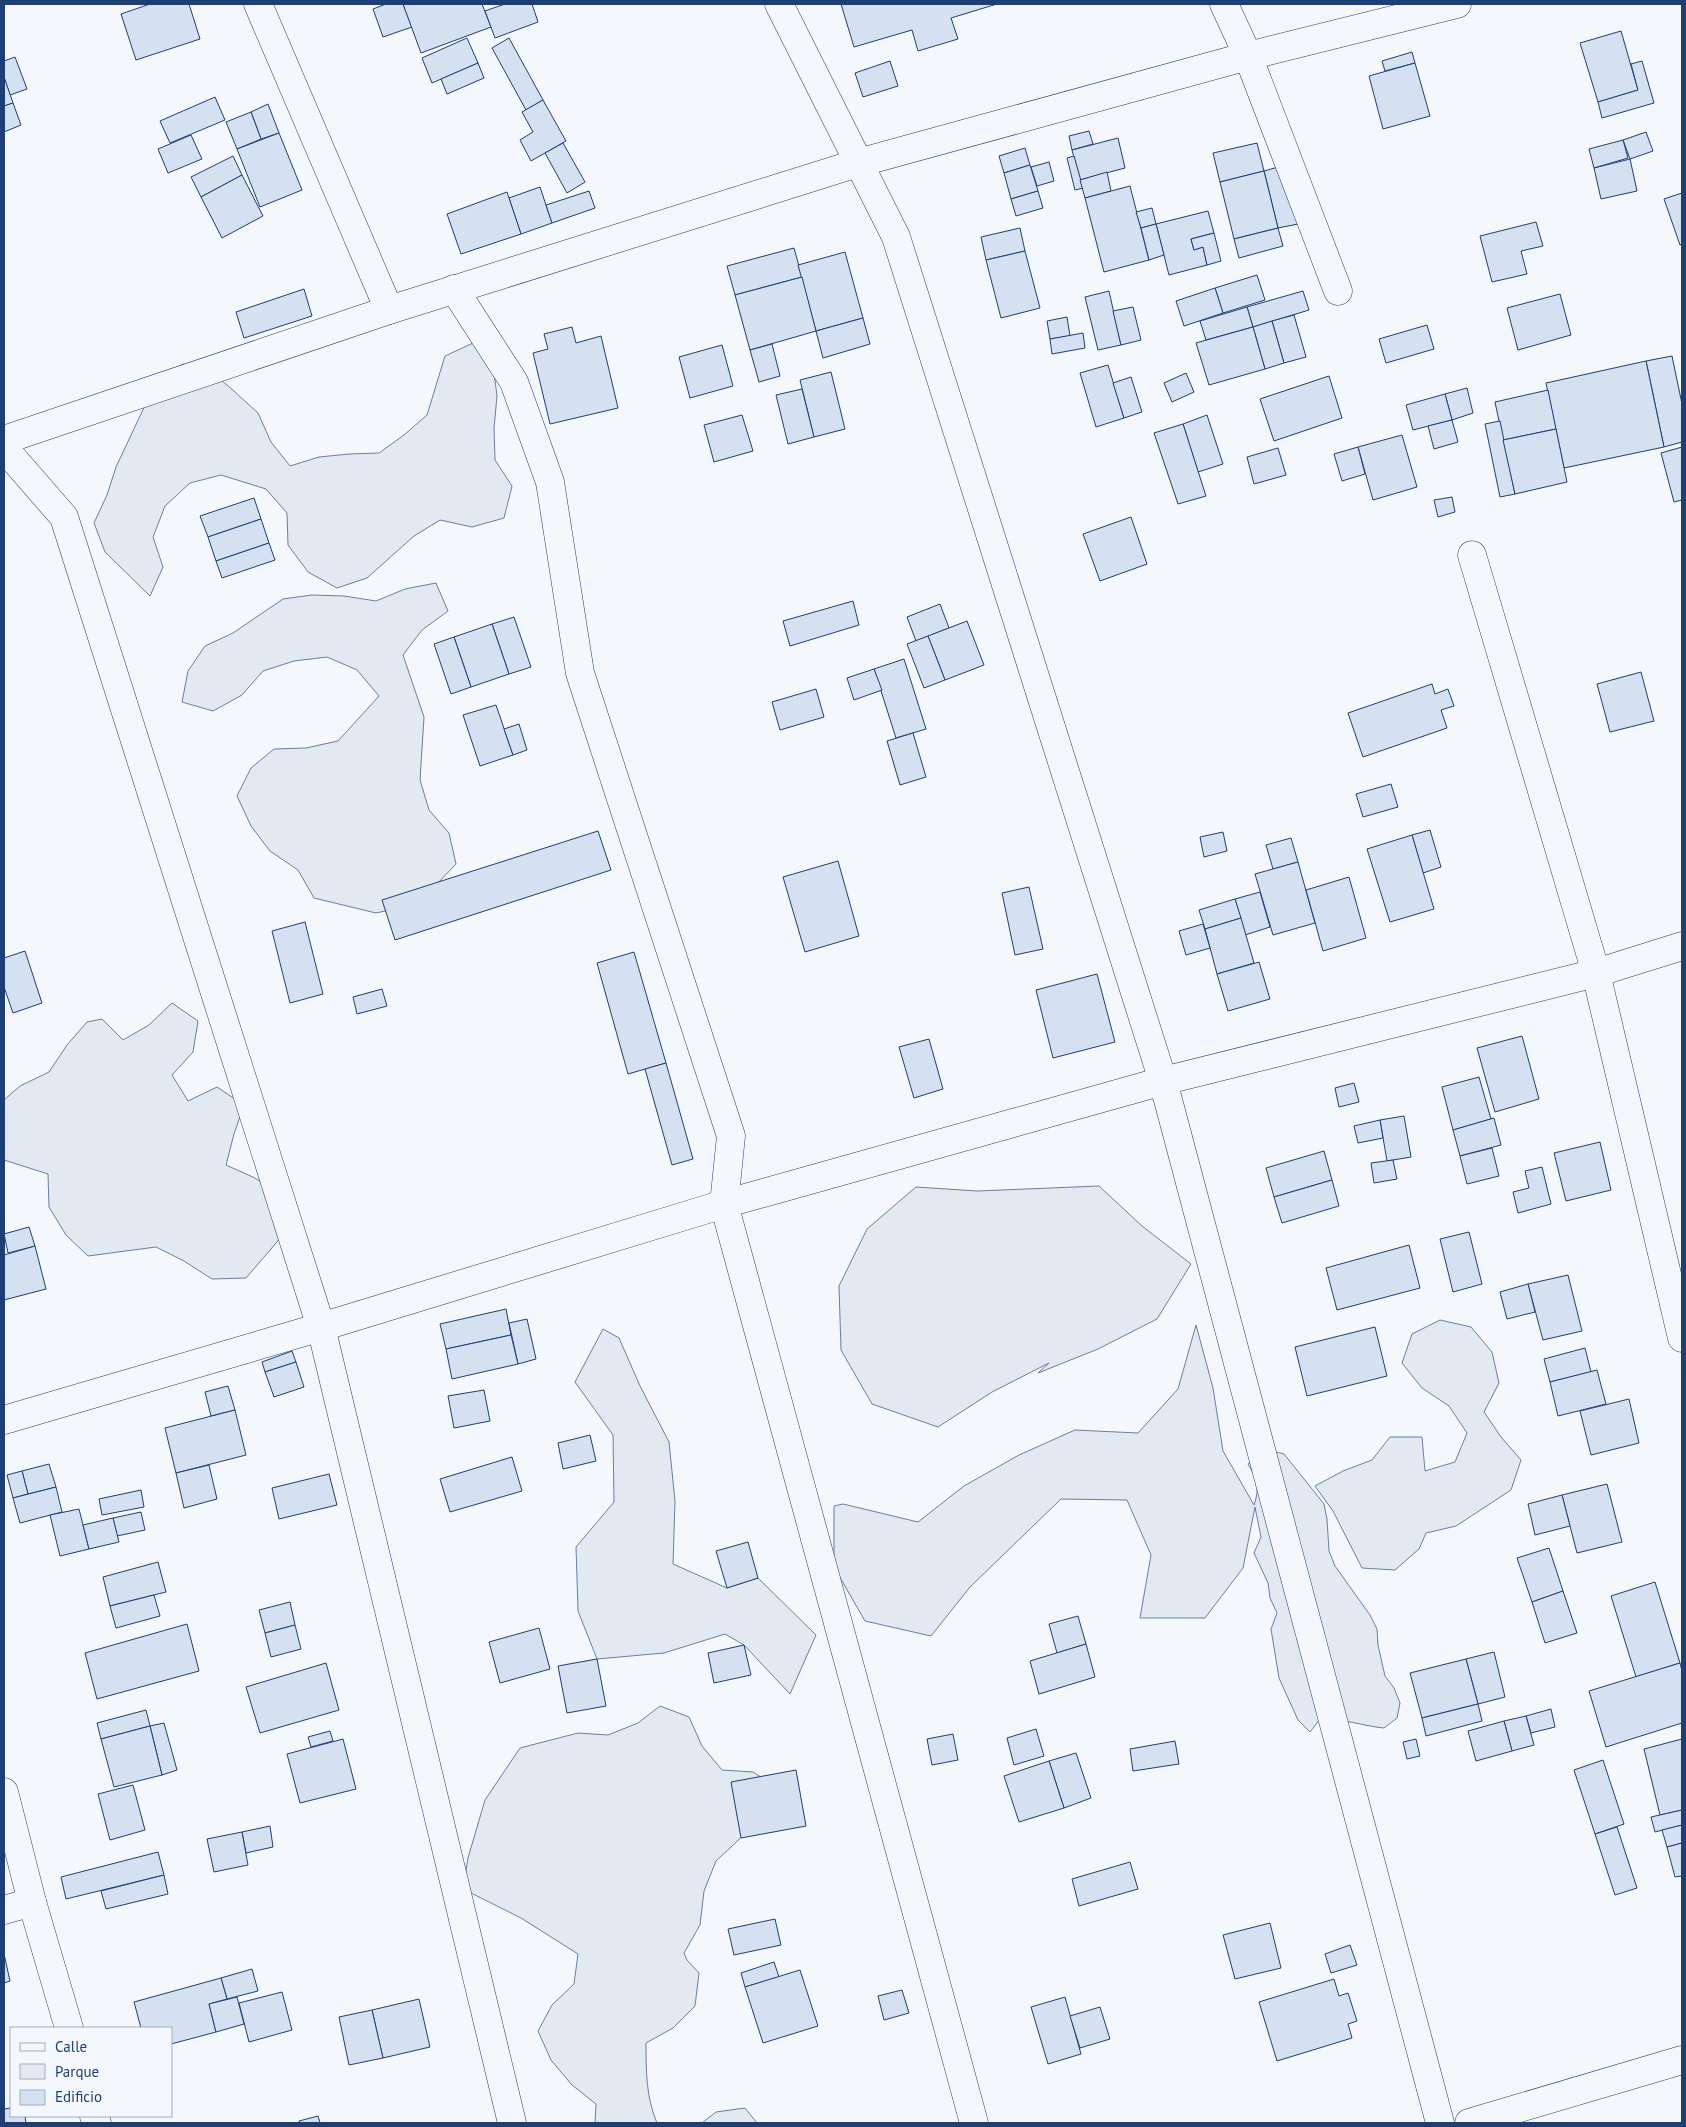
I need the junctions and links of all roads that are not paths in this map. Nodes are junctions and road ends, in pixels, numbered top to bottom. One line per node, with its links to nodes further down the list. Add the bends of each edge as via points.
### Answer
1 (258, 4): 9 (street)
2 (779, 4): 6 (street)
3 (1224, 4): 5 (street)
4 (1457, 4): 5 (street)
5 (1248, 56): 6 (street); 8 (street)
6 (858, 163): 7 (street); 15 (street, via 896,237)
7 (454, 289): 9 (street); 16 (street, via 514,382 550,482 580,673 731,1136)
8 (1338, 290)
9 (389, 310): 10 (street)
10 (4, 440)
11 (4, 448): 17 (street, via 64,517)
12 (1472, 555): 14 (street)
13 (1682, 946): 14 (street)
14 (1596, 973): 15 (street); 18 (street)
15 (1164, 1081): 16 (street); 27 (street)
16 (724, 1204): 17 (street); 26 (street)
17 (321, 1327): 19 (street); 25 (street)
18 (1682, 1338)
19 (4, 1420)
20 (4, 1792): 21 (street)
21 (32, 1902): 22 (street); 23 (street)
22 (4, 1910)
23 (69, 2027)
24 (1682, 2060): 28 (street)
25 (512, 2123)
26 (974, 2123)
27 (1440, 2123)
28 (1470, 2123)

